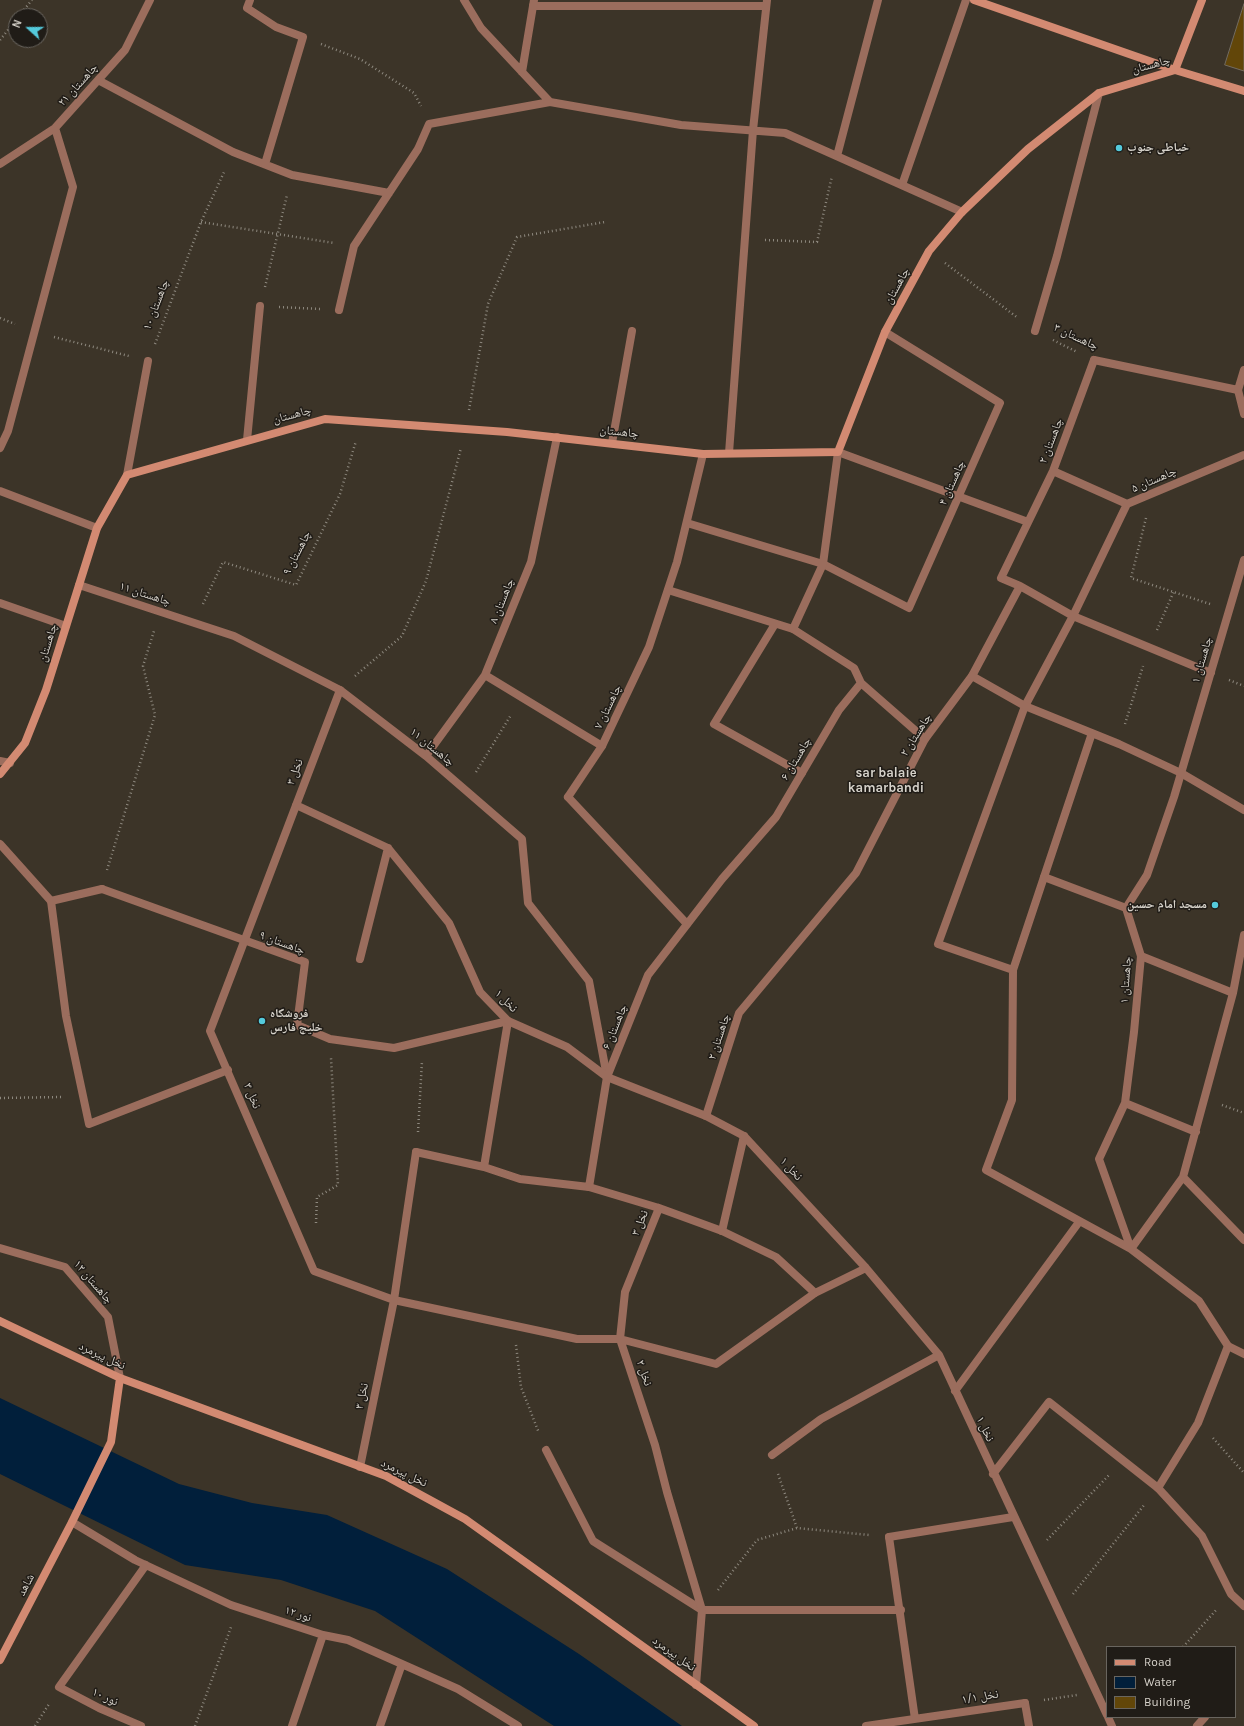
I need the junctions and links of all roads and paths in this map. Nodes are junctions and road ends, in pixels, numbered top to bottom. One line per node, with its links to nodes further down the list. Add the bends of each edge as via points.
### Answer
1 (32, 0): 11 (path)
2 (150, 0): 17 (street, چاهستان ۲۱, via 125,50)
3 (250, 0): 13 (street, via 247,8 276,26)
4 (464, 0): 16 (street, via 481,28)
5 (878, 0): 25 (street)
6 (966, 0): 29 (street)
7 (974, 0): 15 (street)
8 (1202, 0): 15 (street)
9 (533, 3): 10 (street); 16 (street)
10 (767, 3): 23 (street)
11 (26, 8)
12 (8, 30): 14 (path)
13 (303, 37): 21 (path, via 360,59 414,92); 27 (street)
14 (0, 40)
15 (1175, 70): 18 (street, چاهستان); 19 (street, چاهستان)
16 (522, 72): 20 (street)
17 (98, 80): 22 (street, چاهستان ۲۱); 24 (street)
18 (1244, 91)
19 (1099, 93): 31 (street, چاهستان, via 1028,149); 41 (street)
20 (550, 102): 21 (street); 23 (street, via 681,125)
21 (430, 124): 30 (street, via 418,149)
22 (55, 128): 26 (street, چاهستان ۲۱); 42 (street, via 73,187)
23 (753, 130): 25 (street, via 785,133); 34 (street)
24 (233, 152): 27 (street); 32 (path, چاهستان ۱۰)
25 (837, 156): 29 (street); 34 (path, via 817,242)
26 (0, 164)
27 (265, 164): 28 (street)
28 (292, 175): 30 (street); 33 (path)
29 (902, 185): 31 (street)
30 (389, 193): 35 (street)
31 (962, 212): 36 (street, چاهستان)
32 (201, 222): 33 (path); 45 (path, چاهستان ۱۰)
33 (278, 234): 35 (path); 37 (path)
34 (745, 240): 55 (street)
35 (354, 246): 38 (street)
36 (929, 251): 41 (path, چاهستان ۳); 43 (street, چاهستان)
37 (260, 306): 38 (path); 51 (street)
38 (339, 310)
39 (0, 318): 42 (path)
40 (632, 331): 52 (street)
41 (1035, 331): 44 (path, چاهستان ۳)
42 (34, 332): 45 (path); 53 (street, via 8,431)
43 (885, 332): 54 (street, چاهستان); 62 (street, چاهستان ۴, via 1000,403)
44 (1094, 360): 47 (street, چاهستان ۳); 58 (street, چاهستان ۲)
45 (148, 361): 59 (street)
46 (1244, 370): 47 (street)
47 (1238, 390): 48 (street)
48 (1244, 414)
49 (361, 421): 50 (street, چاهستان); 51 (street, چاهستان, via 325,419); 73 (path, چاهستان ۹, via 340,494 296,585 223,562)
50 (557, 437): 52 (street, چاهستان); 81 (street, چاهستان ۸, via 531,562)
51 (247, 440): 59 (street, چاهستان)
52 (612, 444): 56 (street, چاهستان)
53 (0, 448)
54 (838, 452): 55 (street, چاهستان); 62 (street); 68 (street)
55 (729, 453): 56 (street, چاهستان)
56 (703, 454): 65 (street, چاهستان ۷)
57 (1244, 455): 61 (street, چاهستان ۵)
58 (1053, 471): 63 (street, چاهستان ۵); 64 (street, چاهستان ۲)
59 (127, 475): 66 (street, چاهستان)
60 (0, 491): 66 (street)
61 (1151, 494): 63 (street, چاهستان ۵); 74 (path, via 1131,578)
62 (959, 496): 64 (street); 68 (street, چاهستان ۴, via 909,608)
63 (1127, 504): 76 (street)
64 (1028, 522): 70 (street, چاهستان ۲, via 1001,578)
65 (687, 523): 68 (street); 71 (street, چاهستان ۷)
66 (97, 528): 69 (street, چاهستان)
67 (1244, 560): 74 (street, چاهستان ۱)
68 (823, 564): 79 (street)
69 (79, 585): 75 (street, چاهستان ۱۱); 78 (street, چاهستان)
70 (1020, 586): 76 (street); 82 (street, چاهستان ۲)
71 (668, 590): 77 (street); 89 (street, چاهستان ۷, via 649,647)
72 (0, 603): 78 (street)
73 (203, 606)
74 (1230, 610): 80 (street, چاهستان ۱)
75 (159, 611): 84 (street, چاهستان ۱۱, via 234,636); 102 (path, via 143,666 155,715)
76 (1073, 616): 80 (street); 86 (street)
77 (775, 624): 79 (street); 93 (street, via 714,724)
78 (66, 626): 92 (street, چاهستان, via 28,736)
79 (793, 629): 83 (street, via 854,668)
80 (1211, 673): 94 (street, چاهستان ۱)
81 (485, 675): 85 (street); 90 (street, چاهستان ۸)
82 (972, 676): 86 (street); 88 (street, چاهستان ۲)
83 (861, 683): 88 (street); 93 (street, چاهستان ۶, via 839,710)
84 (340, 690): 90 (street, چاهستان ۱۱); 97 (street, نخل ۳)
85 (522, 698): 89 (street); 96 (path)
86 (1025, 706): 87 (street); 110 (street, via 938,944)
87 (1092, 733): 94 (street); 101 (street)
88 (925, 739): 120 (street, چاهستان ۲, via 856,873 739,1013)
89 (602, 746): 105 (street, چاهستان ۷, via 568,798)
90 (426, 756): 96 (street, چاهستان ۱۱)
91 (0, 761): 92 (street)
92 (10, 763): 95 (street, چاهستان)
93 (802, 773): 105 (street, چاهستان ۶, via 776,817)
94 (1181, 773): 98 (street); 104 (street, چاهستان ۱, via 1147,875)
95 (0, 774)
96 (465, 790): 116 (street, چاهستان ۱۱, via 522,839 528,903 589,981)
97 (296, 805): 100 (street, نخل ۱); 107 (street, نخل ۳)
98 (1244, 810)
99 (0, 844): 103 (street)
100 (388, 848): 109 (street); 112 (street, نخل ۱, via 449,923 480,992)
101 (1044, 877): 104 (street); 110 (street)
102 (102, 889): 103 (street); 107 (street, چاهستان ۹)
103 (51, 902): 117 (street, via 66,1016)
104 (1126, 908): 108 (street, چاهستان ۱)
105 (687, 924): 116 (street, چاهستان ۶, via 648,975)
106 (1244, 935): 111 (street)
107 (244, 942): 113 (street, چاهستان ۹, via 305,962 297,1025); 115 (street, نخل ۳, via 210,1031)
108 (1141, 956): 111 (street); 119 (street, چاهستان ۱)
109 (360, 959)
110 (1013, 970): 128 (street, via 1012,1100 986,1170)
111 (1233, 993): 121 (street)
112 (508, 1021): 114 (street, چاهستان ۹); 116 (street, نخل ۱, via 567,1047); 124 (street)
113 (330, 1039): 114 (street, چاهستان ۹, via 394,1048); 129 (path, via 338,1185 317,1197)
114 (424, 1042): 123 (path)
115 (228, 1070): 117 (street, via 89,1124); 136 (street, نخل ۳, via 314,1271)
116 (608, 1077): 120 (street, نخل ۱); 126 (street)
117 (84, 1097): 118 (path)
118 (0, 1098)
119 (1125, 1103): 121 (street); 133 (street, چاهستان ۱, via 1098,1159)
120 (706, 1116): 122 (street, نخل ۱)
121 (1196, 1132): 125 (street)
122 (744, 1136): 130 (street); 134 (street, نخل ۱)
123 (416, 1152): 124 (street); 136 (street)
124 (484, 1167): 126 (street, via 520,1178)
125 (1183, 1177): 131 (street); 133 (street)
126 (589, 1187): 127 (street)
127 (659, 1208): 130 (street); 139 (street, نخل ۳, via 625,1292)
128 (1079, 1222): 133 (street); 144 (street)
129 (316, 1226)
130 (722, 1231): 135 (street, via 776,1256)
131 (1244, 1240)
132 (0, 1248): 143 (street, چاهستان ۱۲, via 65,1267 108,1317)
133 (1131, 1249): 140 (street, via 1199,1301)
134 (866, 1268): 135 (street, نخل ۲); 142 (street, نخل ۱)
135 (815, 1293): 139 (street, نخل ۲, via 716,1364)
136 (394, 1300): 138 (street); 149 (street, نخل ۳)
137 (0, 1321): 143 (street, نخل پیرمرد)
138 (514, 1327): 139 (street, via 577,1339); 146 (path, via 521,1387)
139 (620, 1339): 162 (street, نخل ۲, via 655,1445)
140 (1228, 1346): 141 (street); 145 (street)
141 (1244, 1354)
142 (939, 1355): 144 (street, نخل ۱); 147 (street, via 822,1419)
143 (120, 1378): 149 (street, نخل پیرمرد); 154 (street, شاهد, via 111,1442)
144 (955, 1391): 151 (street, نخل ۱)
145 (1198, 1423): 150 (path); 152 (street)
146 (546, 1450): 162 (street, via 593,1541)
147 (772, 1455): 155 (path)
148 (1123, 1460): 151 (street, via 1049,1402); 152 (street); 157 (path)
149 (360, 1466): 169 (street, نخل پیرمرد, via 386,1476 465,1519)
150 (1244, 1472)
151 (993, 1474): 153 (street, نخل ۱)
152 (1158, 1488): 159 (street, via 1202,1536); 164 (path)
153 (1013, 1517): 156 (street); 157 (street, نخل ۱)
154 (72, 1522): 158 (street, نور ۱۲); 167 (street, شاهد)
155 (797, 1528): 156 (path); 162 (path, via 757,1540)
156 (889, 1537): 163 (street)
157 (1032, 1556): 164 (street, نخل ۱)
158 (146, 1565): 161 (street, نور ۱۲); 170 (street)
159 (1231, 1594): 160 (street); 166 (path)
160 (1244, 1606)
161 (238, 1607): 165 (street, نور ۱۲); 178 (path)
162 (702, 1610): 163 (street); 169 (street, نخل ۲)
163 (900, 1610): 175 (street)
164 (1058, 1611): 171 (street, نخل ۱)
165 (322, 1635): 168 (street, نور ۱۲, via 348,1640); 179 (street)
166 (1184, 1646)
167 (0, 1660)
168 (402, 1664): 180 (street); 181 (street, نور ۱۲, via 458,1689)
169 (696, 1685): 182 (street, نخل پیرمرد)
170 (59, 1687): 176 (path); 177 (street, نور ۱۰)
171 (1097, 1692): 172 (path); 173 (street, نخل ۱)
172 (1025, 1703): 175 (street, نخل ۱/۱); 184 (street)
173 (1106, 1714)
174 (1204, 1718): 185 (street)
175 (915, 1719): 183 (street, نخل ۱/۱)
176 (35, 1726)
177 (141, 1726)
178 (195, 1726)
179 (292, 1726)
180 (380, 1726)
181 (518, 1726)
182 (754, 1726)
183 (866, 1726)
184 (1029, 1726)
185 (1197, 1726)

